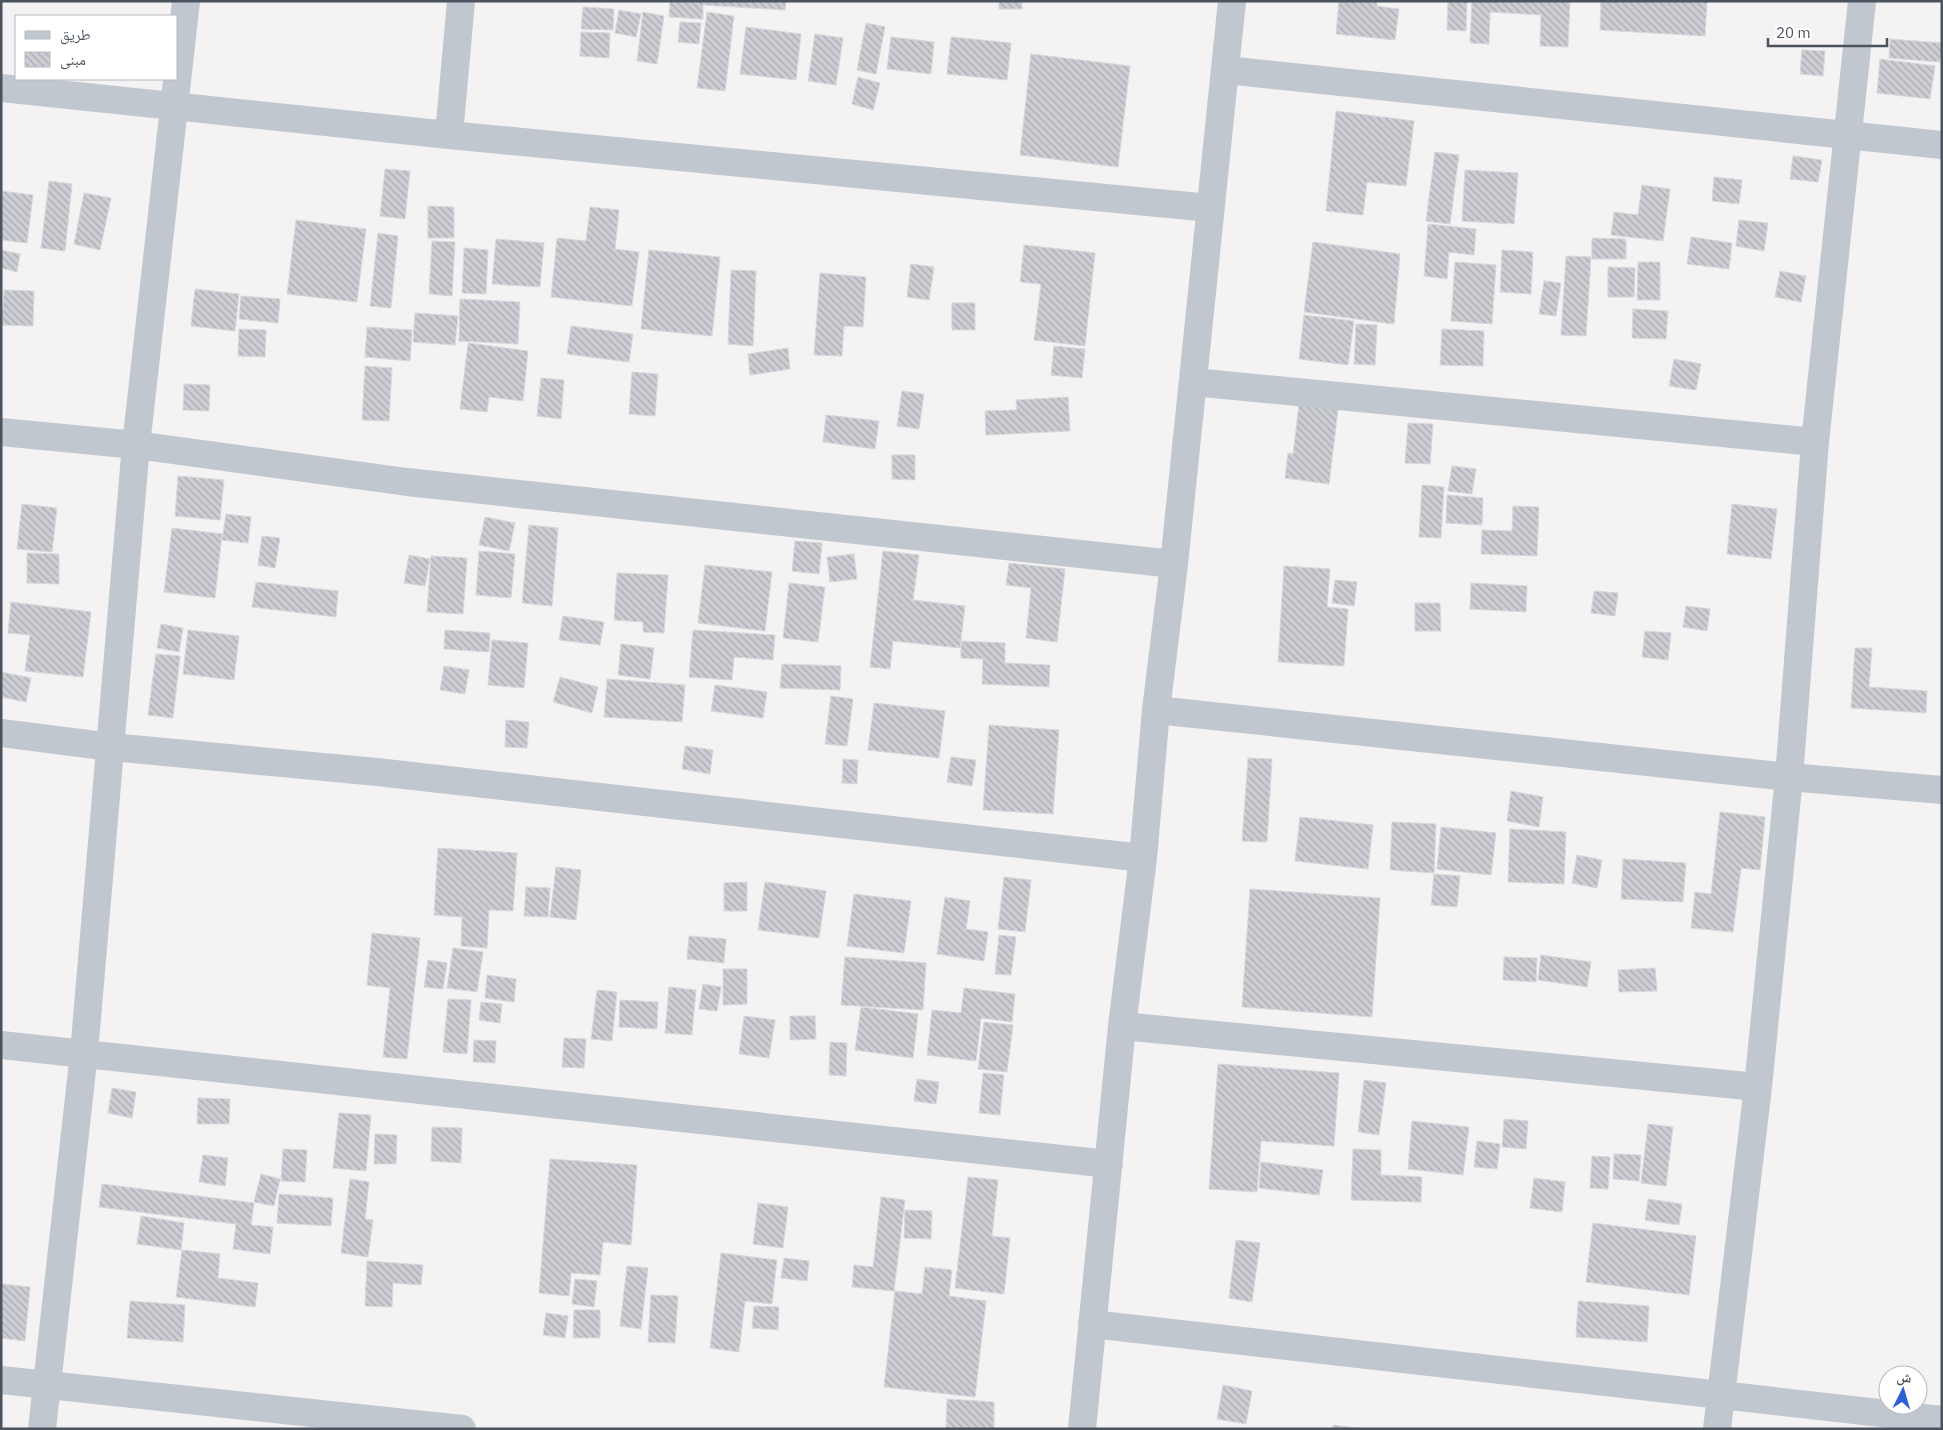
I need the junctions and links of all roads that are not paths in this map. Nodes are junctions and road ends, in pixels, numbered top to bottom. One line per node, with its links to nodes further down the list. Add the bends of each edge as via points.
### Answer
1 (186, 1): 5 (street)
2 (461, 1): 10 (street)
3 (1232, 1): 6 (street)
4 (1862, 1): 11 (street)
5 (178, 66)
6 (1226, 70): 11 (street); 13 (street)
7 (176, 80): 9 (street)
8 (1, 88): 9 (street)
9 (173, 106): 10 (street); 17 (street)
10 (449, 135): 13 (street)
11 (1848, 135): 12 (street); 16 (street)
12 (1942, 145)
13 (1210, 208): 14 (street)
14 (1193, 382): 16 (street); 18 (street)
15 (1, 432): 17 (street)
16 (1815, 442): 22 (street)
17 (136, 445): 18 (street, via 407,482); 21 (street)
18 (1174, 564): 19 (street)
19 (1156, 710): 22 (street); 24 (street)
20 (1, 734): 21 (street)
21 (111, 746): 24 (street, via 377,772); 27 (street)
22 (1789, 777): 23 (street); 28 (street)
23 (1942, 790)
24 (1143, 858): 25 (street)
25 (1122, 1026): 28 (street); 29 (street)
26 (1, 1045): 27 (street)
27 (84, 1054): 29 (street); 32 (street)
28 (1758, 1087): 33 (street)
29 (1109, 1164): 30 (street)
30 (1092, 1324): 33 (street); 37 (street)
31 (1, 1380): 32 (street)
32 (46, 1385): 35 (street); 36 (street)
33 (1721, 1396): 34 (street); 38 (street)
34 (1942, 1420)
35 (42, 1429)
36 (462, 1429)
37 (1082, 1429)
38 (1717, 1429)

